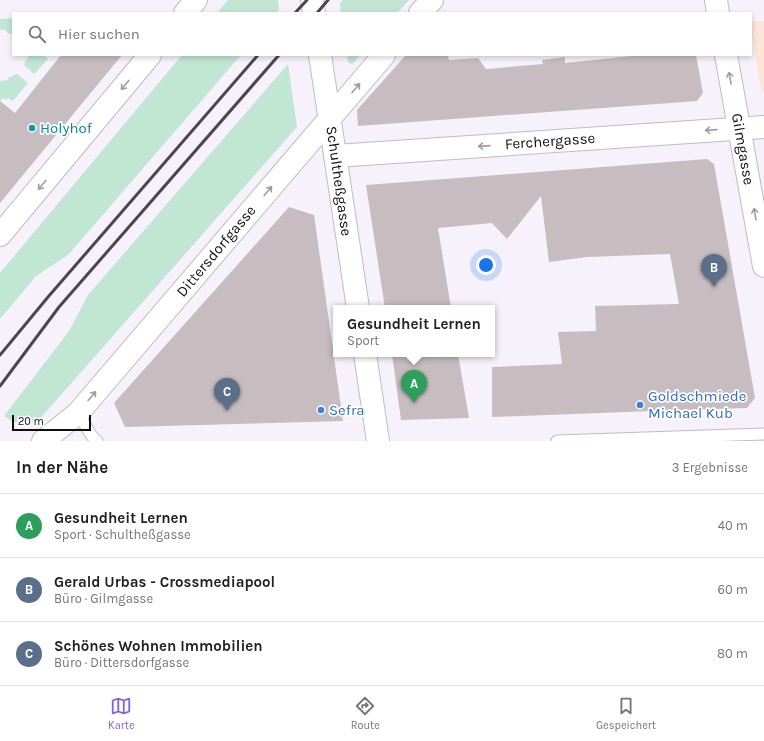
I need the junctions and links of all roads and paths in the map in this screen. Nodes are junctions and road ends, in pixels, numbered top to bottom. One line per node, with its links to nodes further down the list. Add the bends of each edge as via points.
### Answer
1 (196, 0): 5 (street)
2 (312, 0): 6 (street)
3 (432, 0): 7 (street)
4 (716, 0): 8 (street)
5 (186, 12)
6 (314, 12)
7 (421, 12)
8 (718, 12)
9 (149, 56): 17 (street, one-way to 17)
10 (320, 56): 13 (street, Schultheßgasse)
11 (383, 56): 13 (street, Dittersdorfgasse, one-way to 11)
12 (726, 56): 15 (street, Gilmgasse, one-way to 12)
13 (330, 118): 16 (street, Schultheßgasse); 21 (street, Dittersdorfgasse, one-way to 13)
14 (764, 126): 15 (street, Ferchergasse)
15 (740, 128): 16 (street, Ferchergasse, one-way to 16); 18 (street, Gilmgasse, one-way to 15)
16 (335, 156): 19 (street, Schultheßgasse)
17 (0, 235)
18 (764, 266)
19 (358, 305)
20 (365, 357): 25 (street)
21 (78, 413): 23 (street, Dittersdorfgasse); 24 (lane)
22 (764, 434): 26 (lane)
23 (43, 441)
24 (97, 441)
25 (378, 441)
26 (557, 441)

